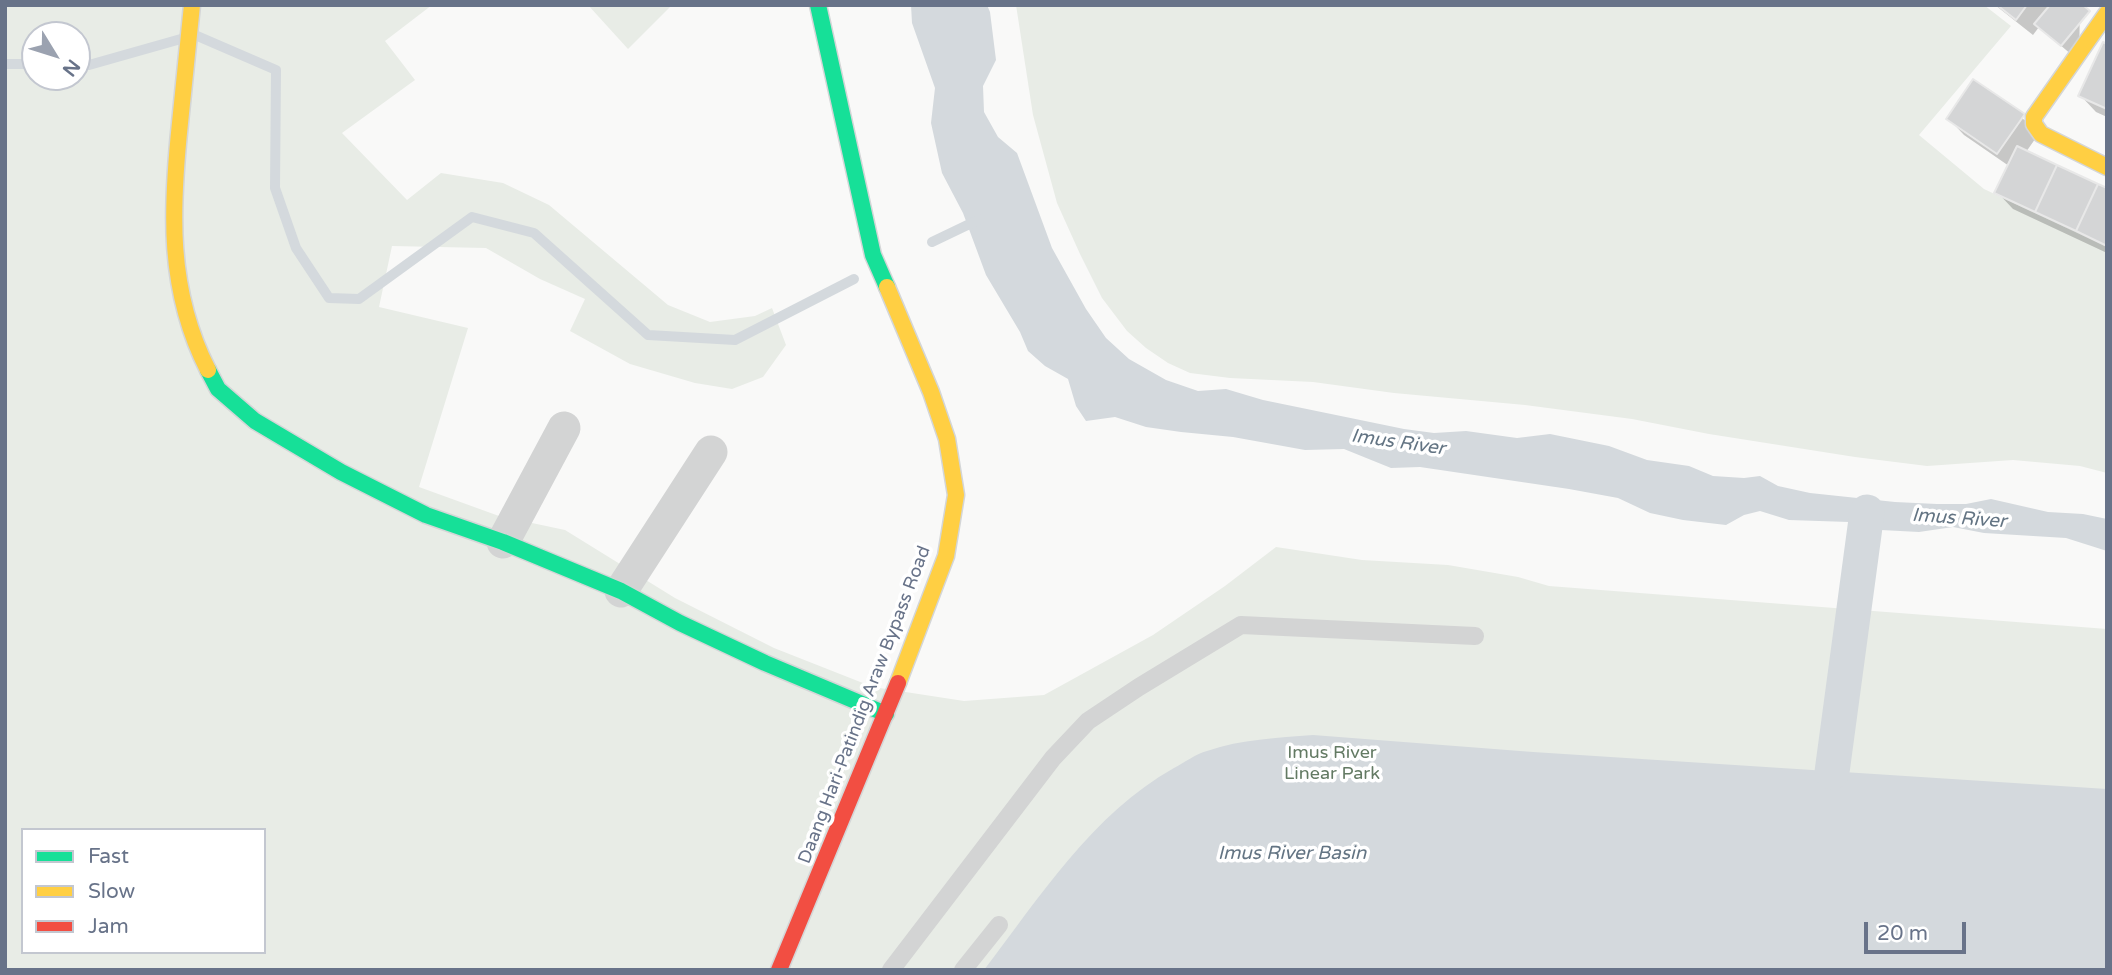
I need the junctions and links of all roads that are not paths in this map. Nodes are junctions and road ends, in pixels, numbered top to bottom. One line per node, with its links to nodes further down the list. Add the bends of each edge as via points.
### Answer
1 (192, 5): 7 (street, via 174,184 174,247 181,298 199,352 218,389 255,421 341,472 426,515)
2 (818, 5): 10 (street, Daang Hari-Patindig Araw Bypass Road, via 873,255 931,392 947,439 956,495 946,556)
3 (2104, 23): 4 (street, via 2036,111 2034,124 2041,134)
4 (2107, 167)
5 (564, 428): 7 (street)
6 (711, 452): 8 (street)
7 (503, 542): 8 (street)
8 (621, 591): 10 (street, via 765,663)
9 (1475, 636): 13 (lane, via 1241,625 1088,721 1053,758)
10 (886, 714): 12 (street, Daang Hari-Patindig Araw Bypass Road)
11 (999, 925): 14 (lane)
12 (779, 970)
13 (891, 970)
14 (963, 970)

